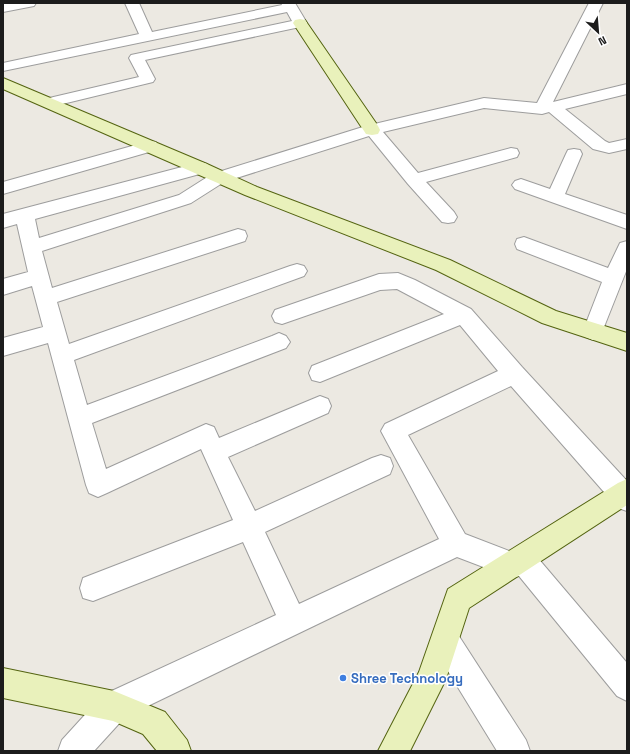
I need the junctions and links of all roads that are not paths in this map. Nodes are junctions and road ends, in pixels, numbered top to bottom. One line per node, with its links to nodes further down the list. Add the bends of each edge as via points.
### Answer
1 (28, 3): 5 (street)
2 (133, 3): 7 (street)
3 (596, 3): 12 (street)
4 (289, 5): 6 (street); 7 (street)
5 (3, 8)
6 (300, 22): 11 (street, via 136,58 148,79); 13 (street)
7 (147, 37): 8 (street)
8 (3, 67)
9 (3, 83): 11 (street)
10 (627, 88): 12 (street)
11 (50, 102): 15 (street)
12 (548, 108): 13 (street, via 484,104); 14 (street, via 599,145 609,148)
13 (372, 130): 18 (street); 19 (street)
14 (627, 144)
15 (150, 146): 18 (street); 21 (street)
16 (511, 153): 19 (street)
17 (574, 154): 22 (street)
18 (210, 173): 24 (street); 30 (street, via 185,199); 39 (street, via 443,265 549,317)
19 (414, 180): 25 (street)
20 (521, 185): 22 (street)
21 (3, 188)
22 (555, 197): 26 (street)
23 (627, 208): 26 (street)
24 (25, 215): 27 (street); 30 (street)
25 (448, 217)
26 (619, 219)
27 (3, 221)
28 (238, 236): 36 (street)
29 (524, 244): 34 (street)
30 (31, 247): 33 (street)
31 (627, 248): 34 (street)
32 (297, 271): 44 (street)
33 (39, 277): 35 (street); 36 (street)
34 (614, 278): 39 (street)
35 (3, 287)
36 (44, 298): 40 (street)
37 (464, 315): 38 (street, via 408,285 389,281 379,282); 45 (street); 46 (street)
38 (282, 316)
39 (593, 331): 42 (street)
40 (54, 333): 43 (street); 44 (street)
41 (279, 342): 48 (street)
42 (627, 342)
43 (3, 347)
44 (61, 356): 48 (street)
45 (320, 373)
46 (514, 374): 51 (street); 53 (street, via 393,431)
47 (320, 406): 49 (street)
48 (79, 418): 49 (street, via 98,485 206,435)
49 (215, 451): 52 (street)
50 (381, 466): 52 (street)
51 (625, 495): 54 (street)
52 (250, 526): 55 (street); 56 (street)
53 (456, 544): 54 (street); 56 (street)
54 (517, 562): 57 (street, via 458,599); 59 (street)
55 (94, 588)
56 (293, 621): 60 (street)
57 (444, 640): 63 (street, via 431,679); 64 (street)
58 (3, 682): 60 (street)
59 (627, 686)
60 (114, 706): 61 (street); 62 (street, via 154,723)
61 (73, 751)
62 (176, 751)
63 (393, 751)
64 (515, 751)

